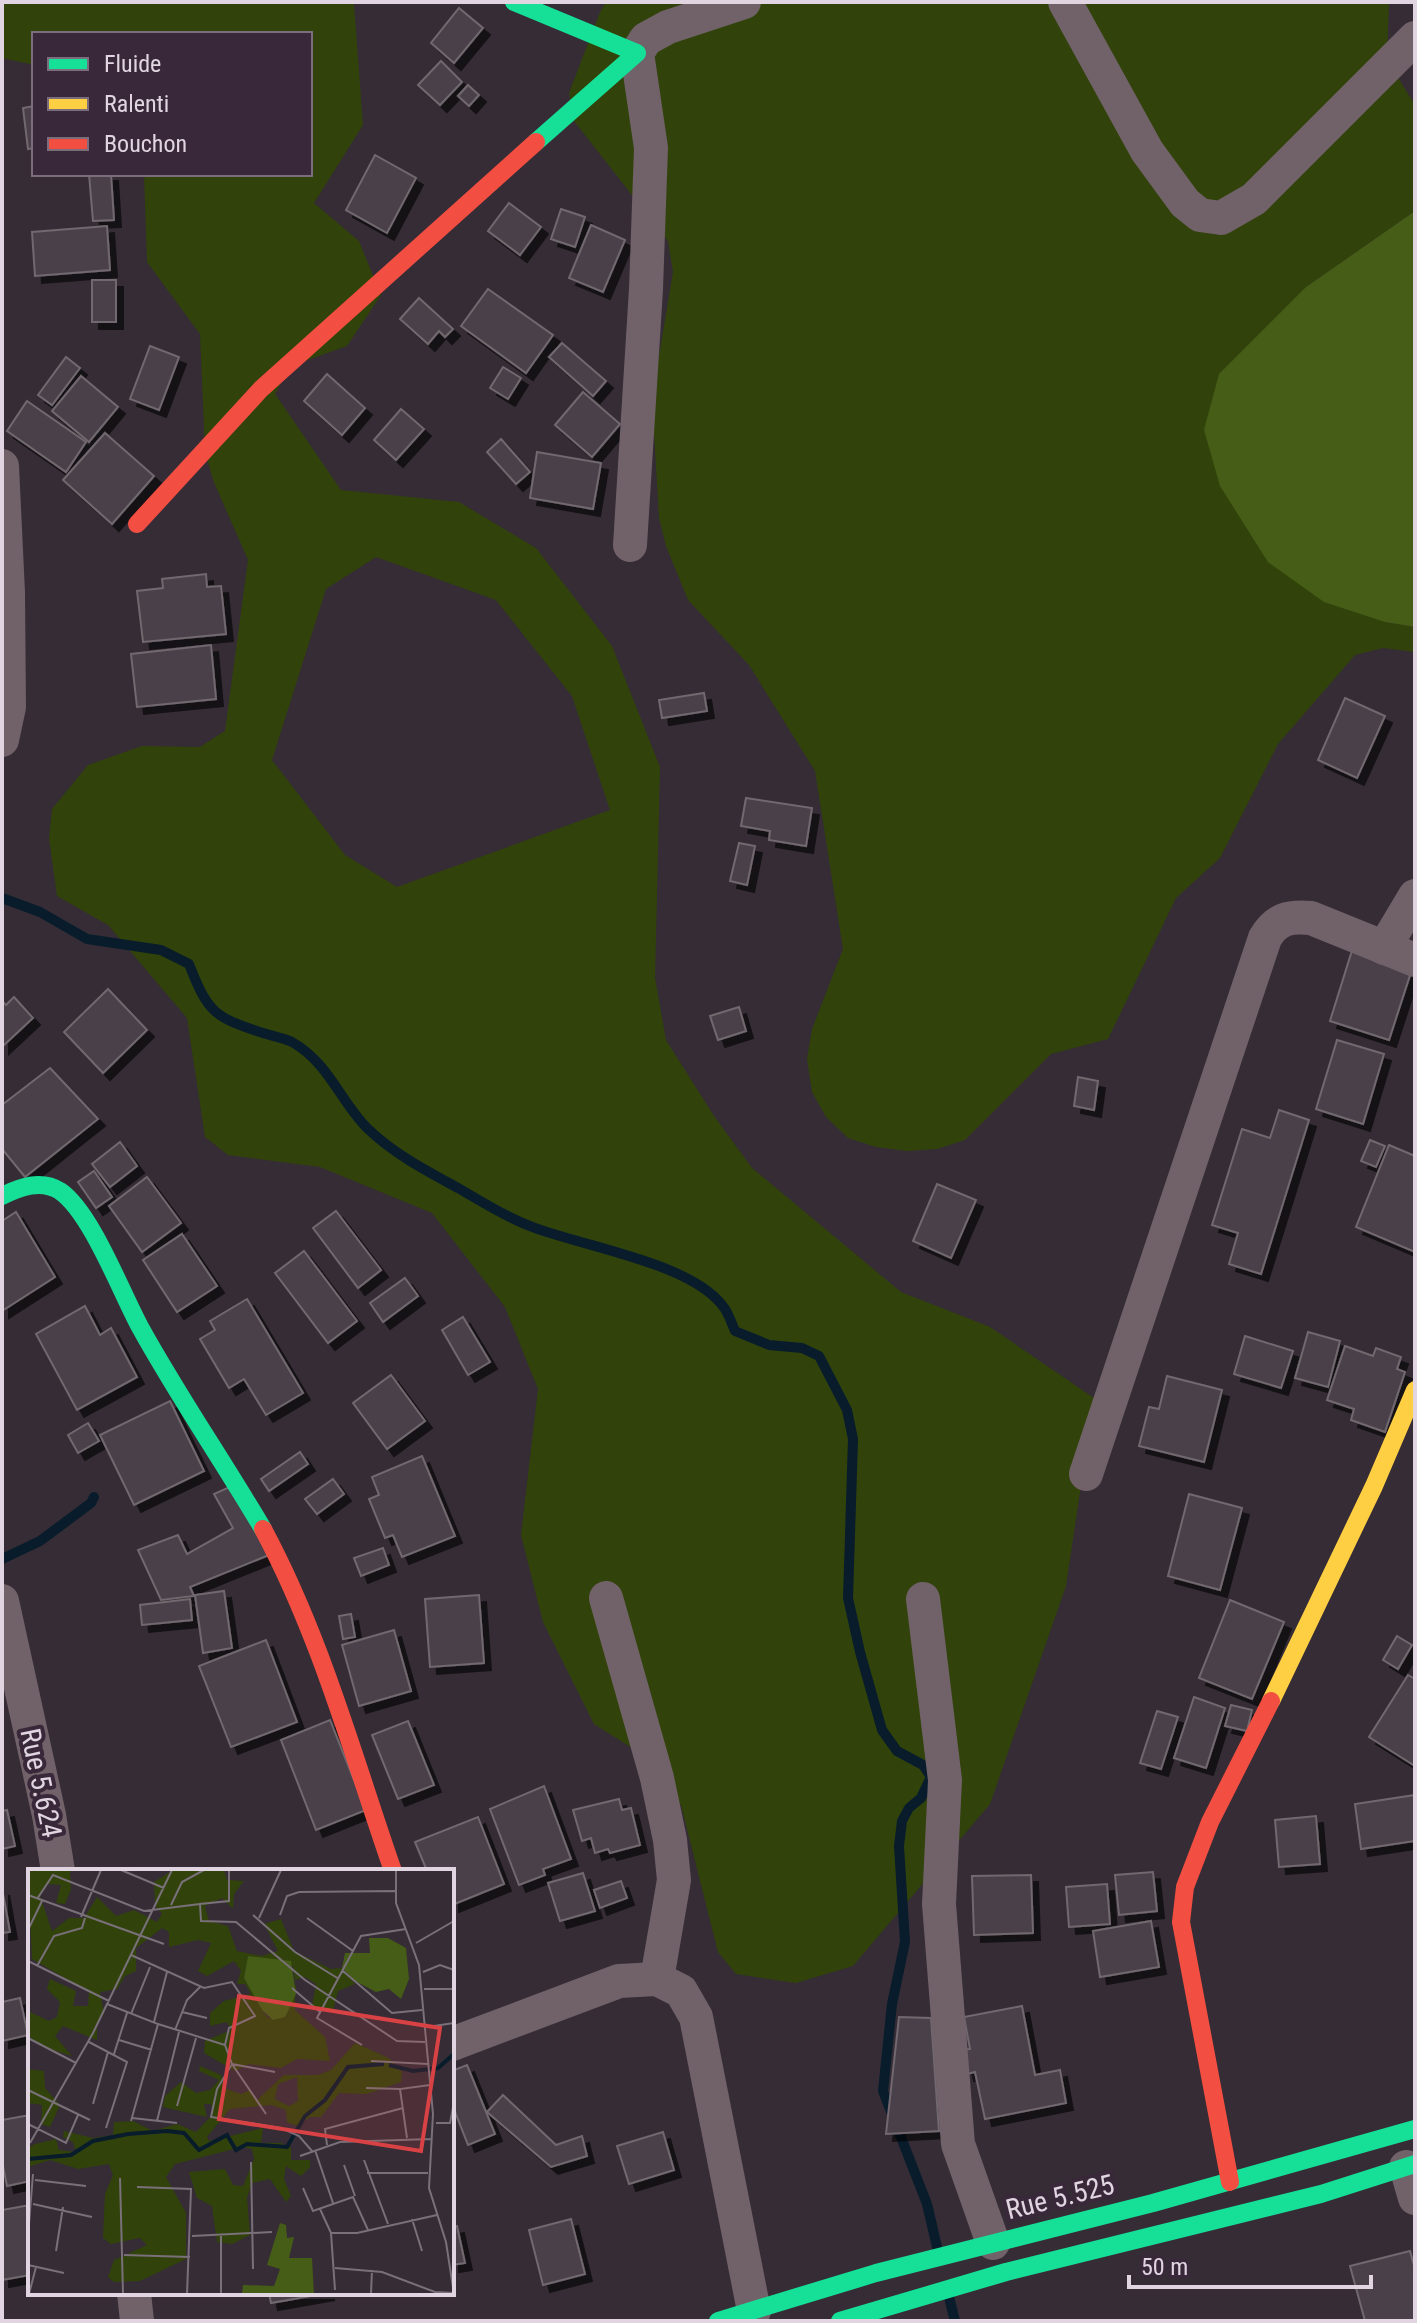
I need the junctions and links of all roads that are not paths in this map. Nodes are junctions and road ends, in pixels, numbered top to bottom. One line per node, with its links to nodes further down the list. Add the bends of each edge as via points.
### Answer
1 (514, 2): 5 (street)
2 (744, 2): 5 (street, via 668,27 646,39)
3 (1065, 2): 4 (street, via 1147,151 1185,203 1200,215 1221,218 1254,199)
4 (1415, 38)
5 (637, 53): 7 (street, via 261,389); 8 (street, via 651,148)
6 (2, 466): 9 (street, via 9,707)
7 (137, 524)
8 (630, 545)
9 (2, 740)
10 (1415, 896): 11 (street)
11 (1399, 954): 14 (street, via 1311,918 1280,920 1265,938)
12 (2, 1196): 19 (street, via 21,1186 38,1185 61,1191 76,1209 142,1330 270,1541 299,1602)
13 (1415, 1390): 24 (street, via 1297,1649 1210,1822 1185,1887 1181,1922)
14 (1086, 1474)
15 (606, 1598): 20 (street, via 670,1840 674,1880)
16 (923, 1599): 25 (street, via 945,1780 939,1904 958,2144)
17 (2, 1601): 18 (street, Rue 5.624)
18 (58, 1869)
19 (392, 1869)
20 (657, 1979): 21 (street, via 619,1981); 27 (street, via 681,1991 696,2017)
21 (454, 2042)
22 (1415, 2129): 24 (street, Rue 5.525)
23 (1412, 2176): 30 (street, via 1006,2272)
24 (1230, 2182): 25 (street, Rue 5.525)
25 (993, 2243): 27 (street, Rue 5.525)
26 (134, 2295): 28 (street)
27 (754, 2311): 29 (street, Rue 5.525)
28 (137, 2321)
29 (718, 2321)
30 (840, 2321)

